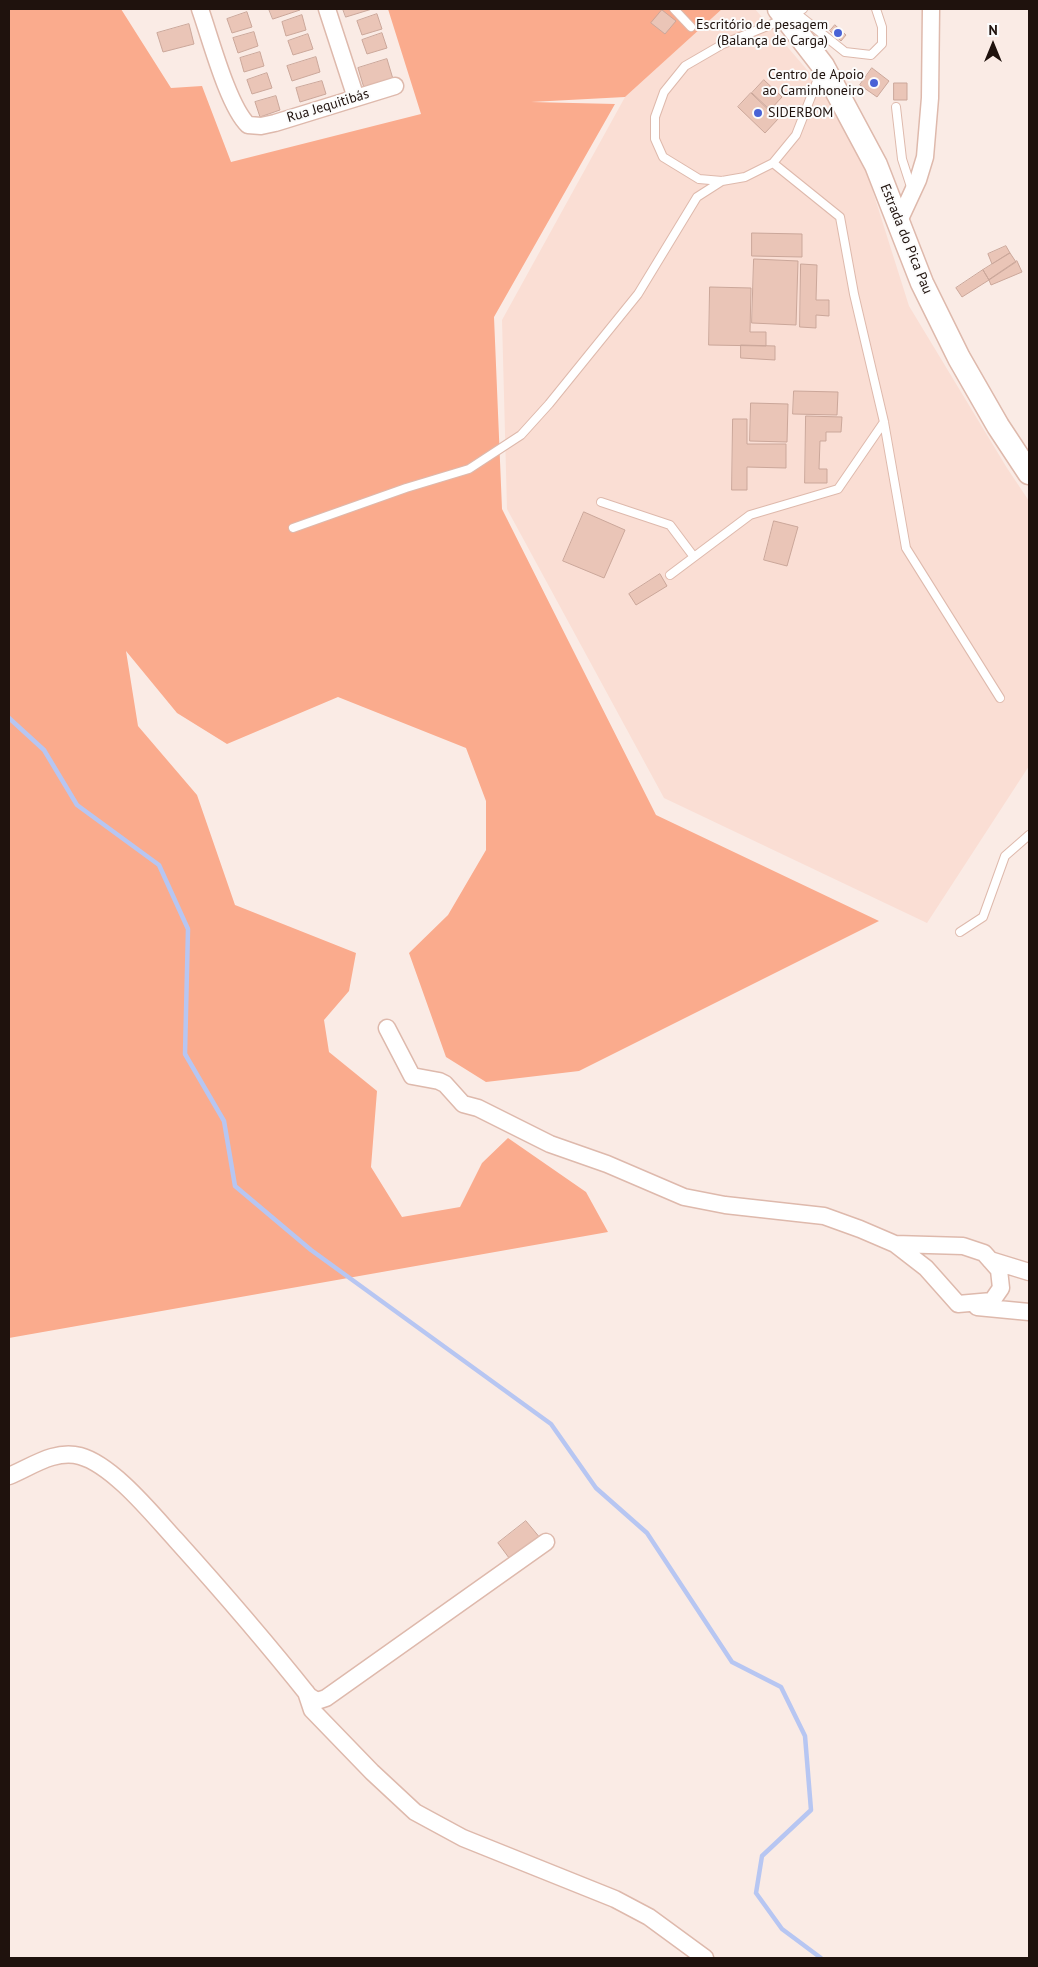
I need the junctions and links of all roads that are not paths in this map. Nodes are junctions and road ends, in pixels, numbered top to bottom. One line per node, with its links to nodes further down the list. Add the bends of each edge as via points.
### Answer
1 (200, 9): 10 (street, Rua Jequitibás, via 231,99 248,125 261,126)
2 (327, 9): 10 (street)
3 (674, 9): 7 (lane)
4 (876, 9): 6 (lane, via 882,27 882,44 871,55 845,52)
5 (931, 9): 14 (street, via 930,98 925,157)
6 (791, 12): 8 (main road, Estrada do Pica Pau); 13 (lane, via 685,66 664,92 655,117 655,139 663,157 699,179)
7 (691, 27)
8 (823, 66): 12 (lane, via 796,135); 15 (main road, Estrada do Pica Pau, via 876,165)
9 (395, 86): 10 (street, Rua Jequitibás)
10 (356, 98)
11 (896, 107): 14 (lane, via 902,159)
12 (773, 163): 13 (lane, via 745,177); 16 (lane, via 840,217)
13 (722, 181): 19 (lane, via 697,197 638,294 521,434 469,469)
14 (913, 192): 15 (street)
15 (898, 221): 17 (main road, Estrada do Pica Pau, via 922,283 959,358)
16 (884, 422): 20 (lane, via 838,489 750,515); 22 (lane, via 906,548)
17 (1029, 473)
18 (601, 502): 20 (lane, via 670,525)
19 (293, 528)
20 (694, 557): 21 (lane)
21 (670, 575)
22 (1000, 698)
23 (1029, 834): 24 (lane, via 1005,856 983,917)
24 (960, 932)
25 (387, 1028): 26 (street, via 412,1076 439,1081 464,1104 550,1144 684,1197 824,1216)
26 (895, 1244): 27 (street, via 963,1246 984,1253); 29 (street, via 926,1268)
27 (990, 1260): 28 (street); 29 (street, via 999,1270 1001,1288 992,1301)
28 (1029, 1272)
29 (958, 1304): 30 (street)
30 (1029, 1312)
31 (9, 1476): 33 (street, via 48,1458 69,1454 93,1461 106,1469 140,1500)
32 (546, 1542): 33 (street, via 326,1698 314,1700)
33 (305, 1691): 34 (street, via 312,1710 415,1812 463,1838 616,1899 649,1916)
34 (705, 1958)

